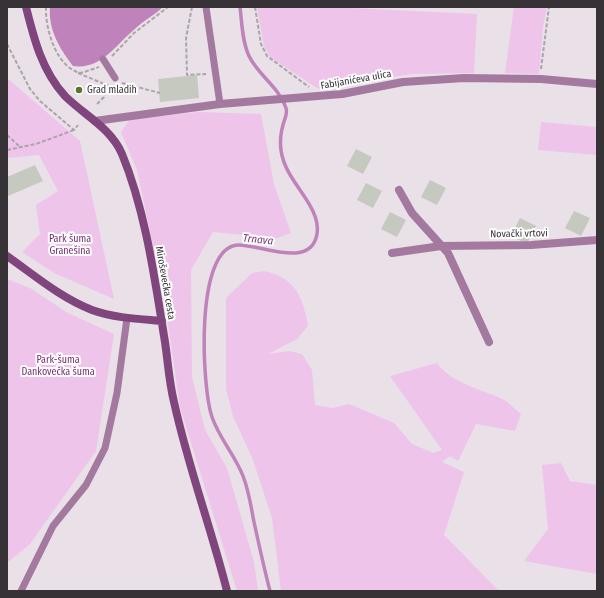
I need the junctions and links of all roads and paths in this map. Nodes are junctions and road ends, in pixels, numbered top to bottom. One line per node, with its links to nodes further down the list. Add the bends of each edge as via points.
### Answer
1 (26, 7): 20 (main road, Miroševečka cesta, via 41,59 50,78)
2 (46, 7): 10 (path, via 46,20 54,46 66,64)
3 (168, 7): 9 (path, via 134,33)
4 (192, 7): 11 (path, via 185,43 187,75)
5 (206, 7): 11 (lane)
6 (255, 7): 17 (path, via 262,44 267,56 308,85)
7 (549, 7): 13 (path)
8 (7, 44): 22 (path, via 30,89)
9 (105, 61): 10 (path, via 92,70); 12 (lane)
10 (77, 72): 15 (path)
11 (215, 74): 19 (lane)
12 (114, 78): 15 (path); 16 (path)
13 (541, 79): 14 (street, Fabijanićeva ulica); 17 (street, Fabijanićeva ulica, via 464,78 403,82)
14 (597, 84)
15 (109, 86): 18 (path)
16 (160, 93)
17 (314, 97): 19 (street, Fabijanićeva ulica)
18 (97, 104)
19 (220, 104): 20 (street, Fabijanićeva ulica)
20 (95, 121): 32 (main road, Miroševečka cesta, via 122,152 131,178 147,239)
21 (78, 125): 22 (path)
22 (74, 130): 24 (path)
23 (7, 135): 24 (path)
24 (20, 147): 25 (path)
25 (7, 150)
26 (399, 190): 28 (street, via 412,213)
27 (597, 240): 28 (street, Novački vrtovi, via 531,245)
28 (441, 246): 29 (street, Novački vrtovi); 33 (street, via 448,253)
29 (392, 253)
30 (7, 256): 31 (main road, via 68,298 92,310)
31 (127, 318): 32 (main road); 34 (lane, via 117,393 105,448 86,485 53,526)
32 (162, 321): 35 (main road, Miroševečka cesta, via 174,402)
33 (489, 342)
34 (21, 591)
35 (228, 591)

